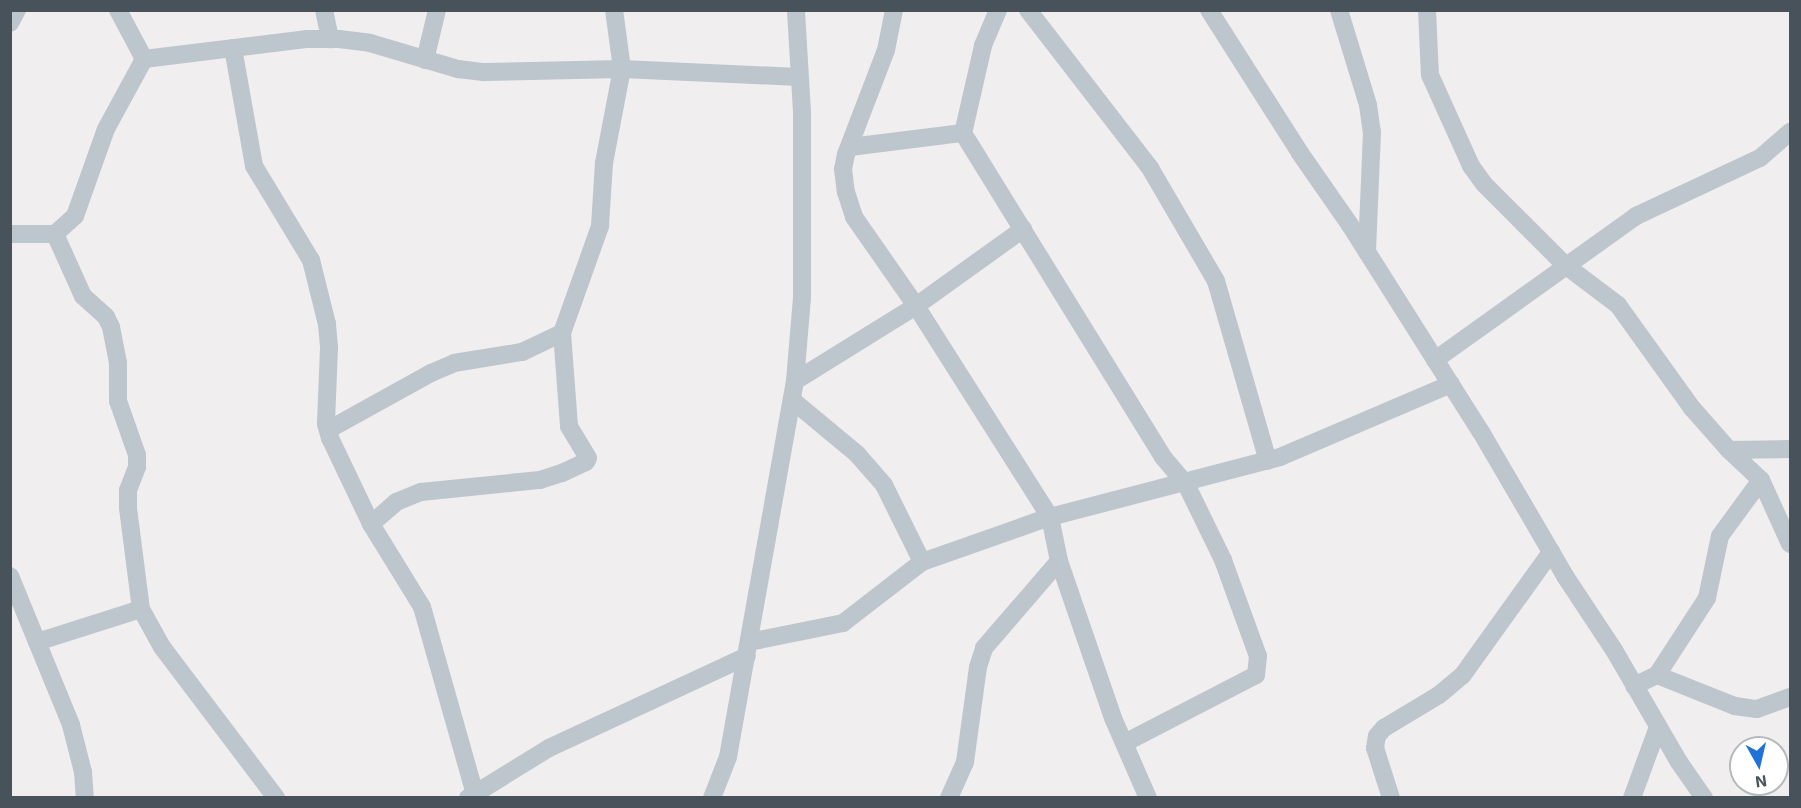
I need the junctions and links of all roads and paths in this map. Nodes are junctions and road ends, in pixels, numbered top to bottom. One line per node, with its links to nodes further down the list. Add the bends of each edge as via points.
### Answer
1 (17, 10): 13 (street)
2 (117, 10): 16 (street)
3 (324, 10): 14 (street)
4 (437, 10): 17 (street)
5 (614, 10): 18 (street)
6 (796, 10): 19 (street)
7 (894, 10): 22 (street, via 886,50)
8 (998, 10): 21 (street, via 983,46)
9 (1028, 10): 37 (street, via 1150,168 1216,281)
10 (1209, 10): 26 (street)
11 (1339, 10): 26 (street, via 1368,105 1372,132)
12 (1426, 10): 27 (street, via 1430,75 1471,166)
13 (10, 23)
14 (330, 39): 15 (street); 17 (street, via 370,43)
15 (233, 48): 16 (street); 34 (street, via 254,166 311,260 327,324)
16 (144, 60): 25 (street, via 106,129 75,216)
17 (425, 60): 18 (street, via 484,72)
18 (622, 69): 19 (street); 29 (street, via 604,163 600,226)
19 (799, 77): 31 (street, via 802,298)
20 (1791, 132): 27 (street, via 1760,158 1636,216)
21 (963, 133): 22 (street); 23 (street)
22 (850, 147): 28 (street, via 843,169 854,217)
23 (1023, 229): 28 (street); 39 (street, via 1163,457)
24 (10, 234): 25 (street)
25 (55, 234): 47 (street, via 83,296 111,327 118,363 118,401 137,455 128,490 128,508)
26 (1367, 252): 30 (street)
27 (1565, 265): 30 (street); 36 (street, via 1618,305 1692,408)
28 (916, 306): 31 (street); 40 (street)
29 (562, 333): 34 (street, via 522,352 454,363); 41 (street, via 569,426 588,454 585,462 540,480 421,492 396,502)
30 (1435, 360): 32 (street)
31 (795, 381): 33 (street)
32 (1451, 384): 37 (street); 43 (street)
33 (792, 400): 45 (street, via 857,454 884,484); 49 (street)
34 (328, 430): 41 (street)
35 (1791, 449): 36 (street)
36 (1729, 450): 38 (street)
37 (1268, 461): 39 (street)
38 (1761, 480): 42 (street); 50 (street, via 1720,536 1707,598)
39 (1186, 484): 40 (street); 54 (street, via 1223,560 1259,665 1256,675)
40 (1050, 517): 44 (street); 45 (street)
41 (371, 524): 55 (street, via 426,618)
42 (1791, 544)
43 (1551, 552): 51 (street); 61 (street, via 1462,676 1377,736 1375,748)
44 (1059, 561): 54 (street); 59 (street, via 984,648 965,762)
45 (922, 562): 49 (street, via 843,623)
46 (10, 576): 48 (street)
47 (141, 609): 48 (street); 57 (street, via 162,648)
48 (37, 642): 56 (street, via 71,725)
49 (748, 649): 55 (street, via 549,748); 58 (street, via 728,757)
50 (1657, 675): 51 (street); 52 (street, via 1735,706 1757,709)
51 (1634, 686): 53 (street)
52 (1791, 696)
53 (1658, 727): 62 (street); 63 (street)
54 (1124, 743): 60 (street)
55 (473, 796)
56 (85, 798)
57 (276, 798)
58 (712, 798)
59 (949, 798)
60 (1148, 798)
61 (1391, 798)
62 (1632, 798)
63 (1704, 798)

